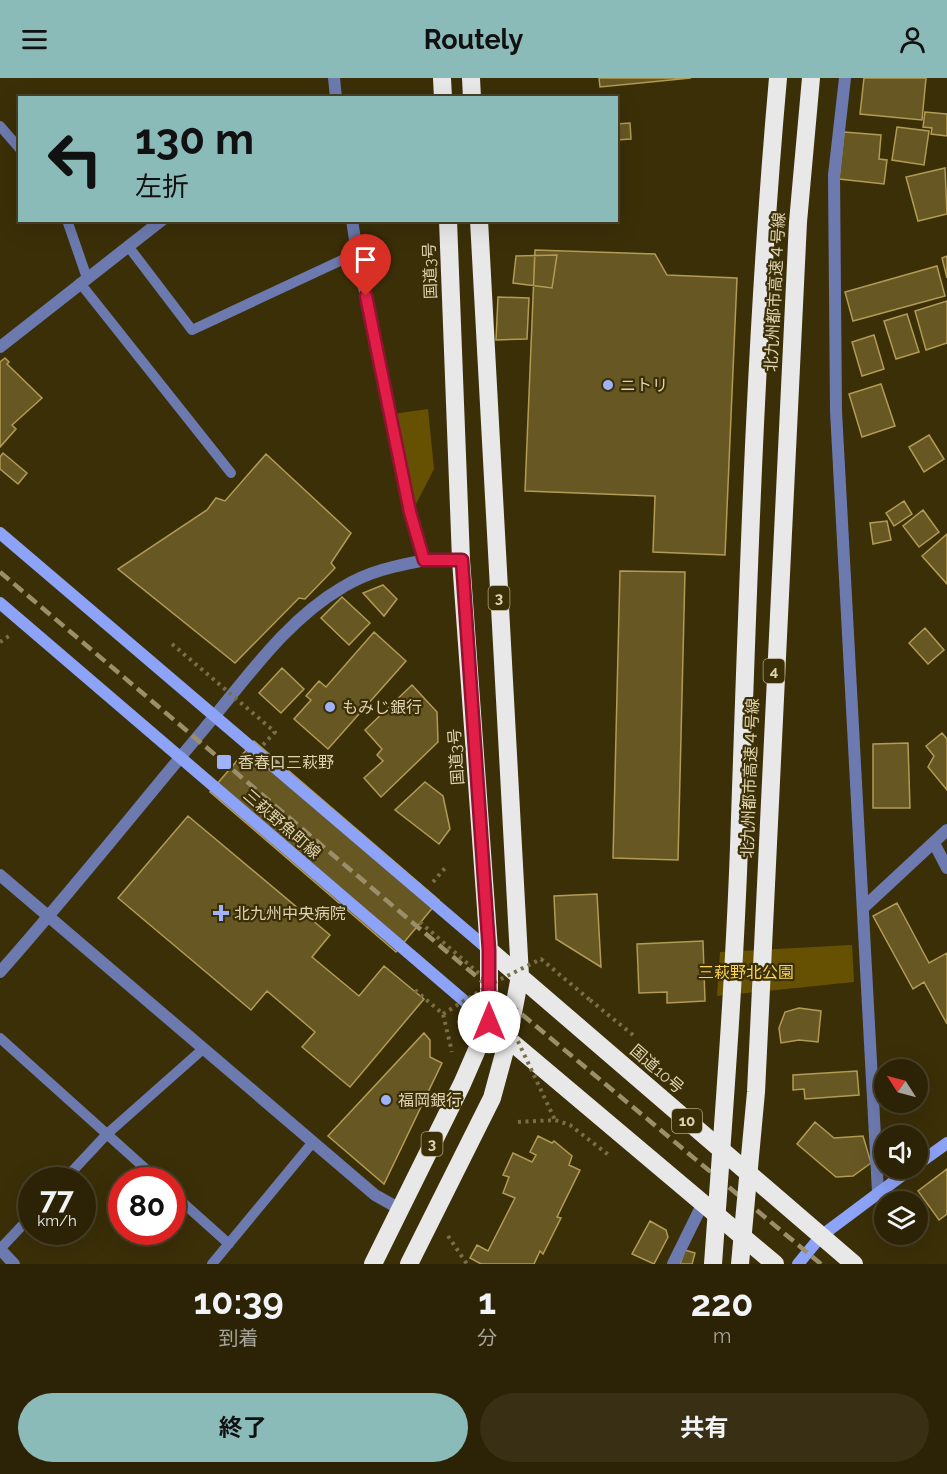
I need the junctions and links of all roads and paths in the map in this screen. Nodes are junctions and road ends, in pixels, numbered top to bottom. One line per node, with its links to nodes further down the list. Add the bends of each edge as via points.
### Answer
1 (442, 78): 6 (highway)
2 (471, 78): 7 (highway)
3 (778, 78): 74 (highway, 北九州都市高速４号線 / 4, bridge, via 765,225 739,849)
4 (811, 78): 75 (highway, 北九州都市高速４号線 / 4, bridge, via 796,246 756,1092)
5 (845, 78): 32 (street, via 834,175 836,411)
6 (443, 96)
7 (472, 96)
8 (0, 126): 9 (lane)
9 (18, 147)
10 (68, 222): 17 (lane)
11 (159, 222): 15 (street)
12 (352, 222): 16 (street)
13 (448, 222): 22 (highway, 国道3号 / 3)
14 (479, 222): 37 (highway, 3)
15 (128, 246): 16 (lane, via 192,330); 17 (street)
16 (357, 253): 21 (street, via 410,512)
17 (84, 281): 18 (street); 19 (lane)
18 (0, 347)
19 (231, 473)
20 (0, 533): 25 (main road)
21 (424, 560): 22 (street); 25 (street, via 377,569 342,587 313,609 251,669)
22 (462, 560): 35 (highway, 国道3号 / 3)
23 (0, 603): 27 (main road, 三萩野魚町線)
24 (172, 644): 26 (path, bridge, via 274,732)
25 (214, 717): 27 (street); 35 (main road)
26 (261, 747)
27 (180, 757): 33 (street); 41 (main road, 三萩野魚町線)
28 (947, 830): 29 (street)
29 (934, 843): 30 (street); 32 (street)
30 (947, 868)
31 (0, 875): 33 (street)
32 (863, 908): 57 (street)
33 (48, 917): 36 (street); 45 (street)
34 (420, 922): 38 (path, bridge)
35 (489, 950): 37 (highway, 国道10号 / 10); 41 (highway, 国道3号 / 3)
36 (0, 972)
37 (520, 976): 44 (highway, 3); 65 (highway, 国道10号 / 10)
38 (491, 984): 40 (path, bridge); 42 (path, bridge, via 541,958); 47 (path, bridge)
39 (415, 990): 40 (path)
40 (443, 1014): 46 (path)
41 (489, 1022): 44 (highway); 62 (highway, 国道3号 / 3)
42 (633, 1035)
43 (0, 1038): 49 (lane)
44 (508, 1039): 60 (highway); 71 (highway, 3, via 492,1098)
45 (203, 1049): 49 (lane); 50 (street)
46 (452, 1053)
47 (555, 1120): 48 (path); 52 (path, via 570,1125)
48 (518, 1122)
49 (107, 1134): 54 (lane); 55 (lane)
50 (313, 1142): 62 (street, via 375,1195); 66 (lane)
51 (947, 1143): 53 (main road)
52 (609, 1156)
53 (928, 1157)
54 (76, 1167)
55 (144, 1167)
56 (896, 1179): 58 (main road)
57 (878, 1191)
58 (879, 1191)
59 (874, 1195): 65 (main road)
60 (703, 1203): 73 (street); 76 (highway)
61 (186, 1206): 66 (lane)
62 (400, 1209): 70 (highway, 国道3号 / 3)
63 (18, 1230): 67 (lane)
64 (448, 1236): 72 (path)
65 (821, 1236): 77 (main road); 78 (highway, 国道10号 / 10)
66 (229, 1244): 69 (lane)
67 (0, 1249): 68 (street)
68 (14, 1264)
69 (212, 1264)
70 (373, 1264)
71 (409, 1264)
72 (467, 1264)
73 (673, 1264)
74 (713, 1264)
75 (740, 1264)
76 (775, 1264)
77 (798, 1264)
78 (854, 1264)

